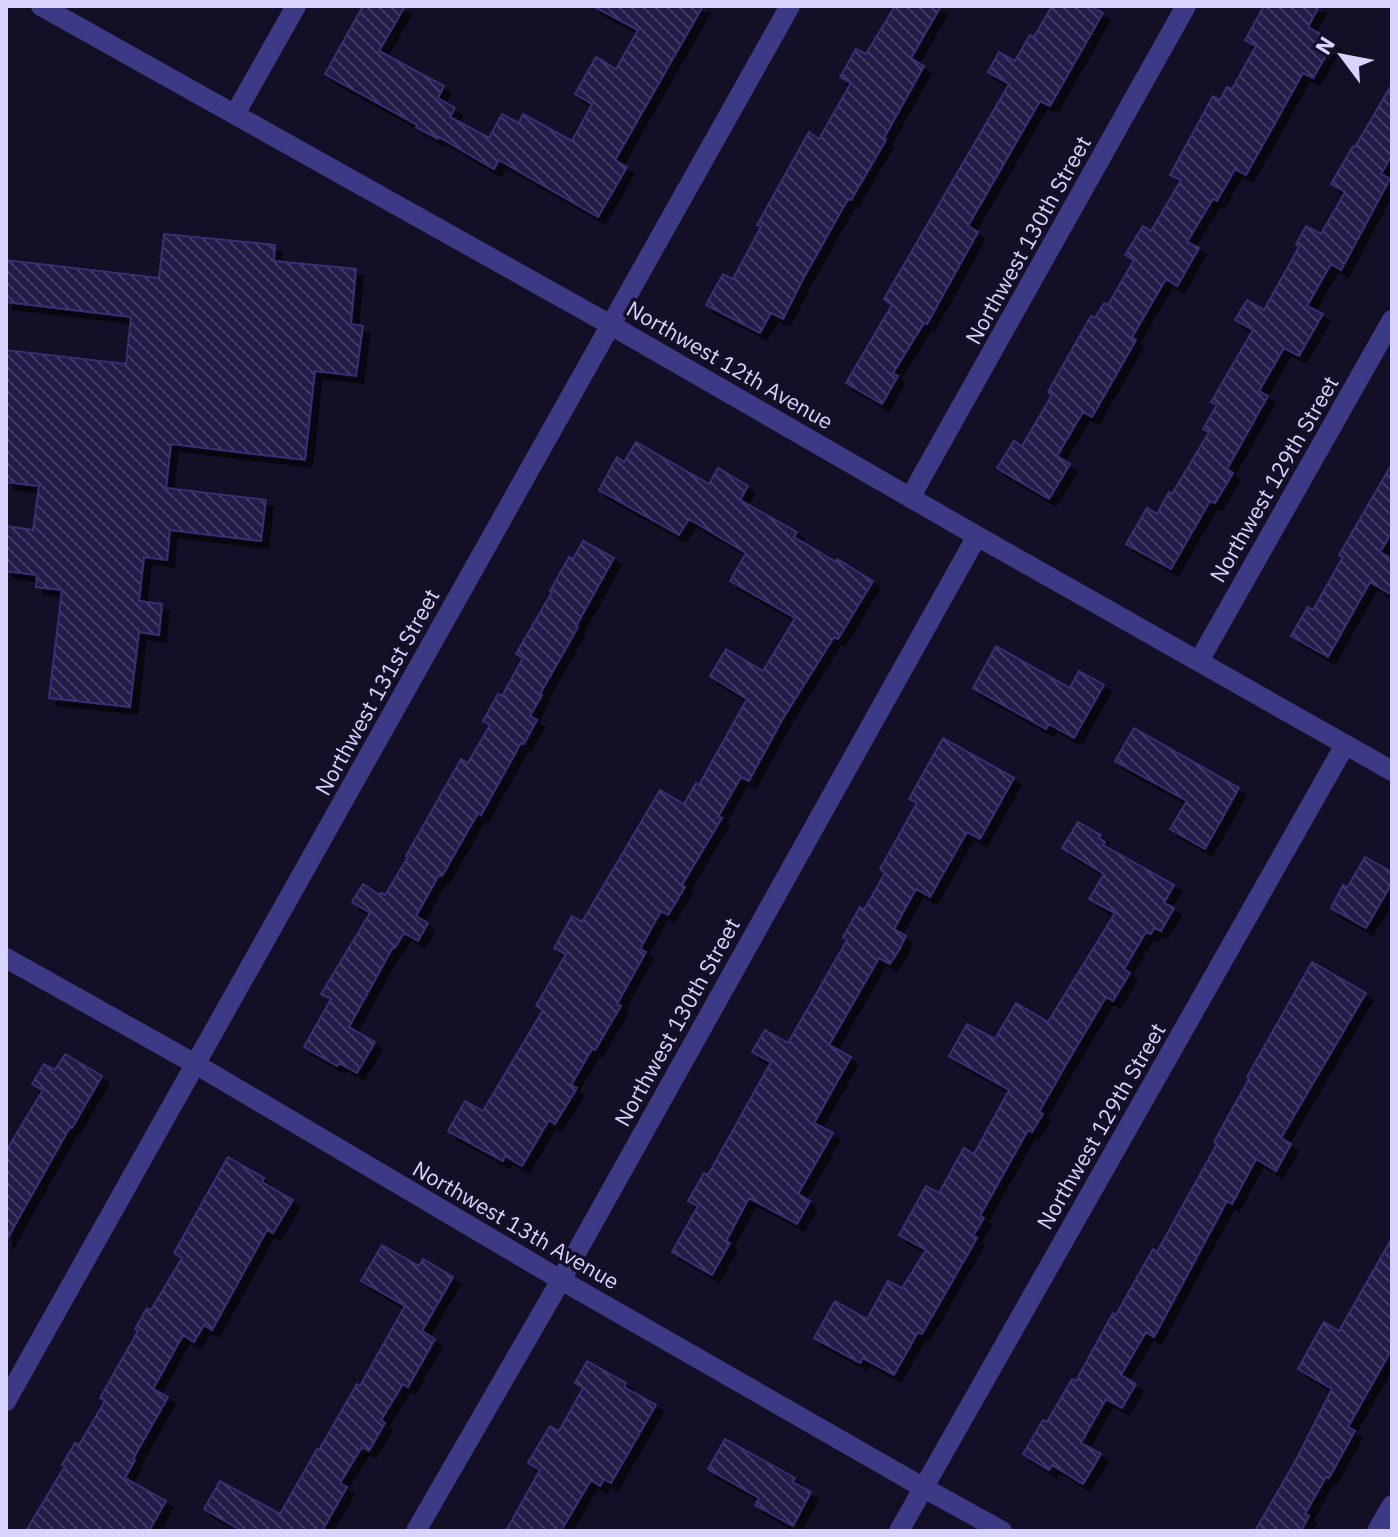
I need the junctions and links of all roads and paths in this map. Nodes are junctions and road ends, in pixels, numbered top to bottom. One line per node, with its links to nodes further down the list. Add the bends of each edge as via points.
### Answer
1 (41, 6): 5 (street, Northwest 12th Avenue)
2 (296, 6): 5 (street)
3 (790, 6): 7 (street, Northwest 131st Street)
4 (1186, 6): 8 (street, Northwest 130th Street)
5 (235, 114): 7 (street, Northwest 12th Avenue)
6 (1392, 320): 10 (street, Northwest 129th Street)
7 (609, 324): 8 (street, Northwest 12th Avenue); 14 (street, Northwest 131st Street)
8 (911, 496): 9 (street, Northwest 12th Avenue)
9 (977, 536): 10 (street, Northwest 12th Avenue); 15 (street, Northwest 130th Street)
10 (1199, 661): 11 (street, Northwest 12th Avenue)
11 (1345, 745): 12 (street, Northwest 12th Avenue); 17 (street, Northwest 129th Street)
12 (1392, 771)
13 (6, 958): 14 (street, Northwest 13th Avenue)
14 (197, 1065): 15 (street, Northwest 13th Avenue); 16 (street, Northwest 131st Street)
15 (561, 1280): 17 (street, Northwest 13th Avenue); 19 (street, Northwest 130th Street)
16 (6, 1401)
17 (924, 1488): 20 (street, Northwest 129th Street); 21 (street, Northwest 13th Avenue)
18 (1392, 1505): 22 (street)
19 (416, 1531)
20 (899, 1531)
21 (1002, 1531)
22 (1377, 1531)

